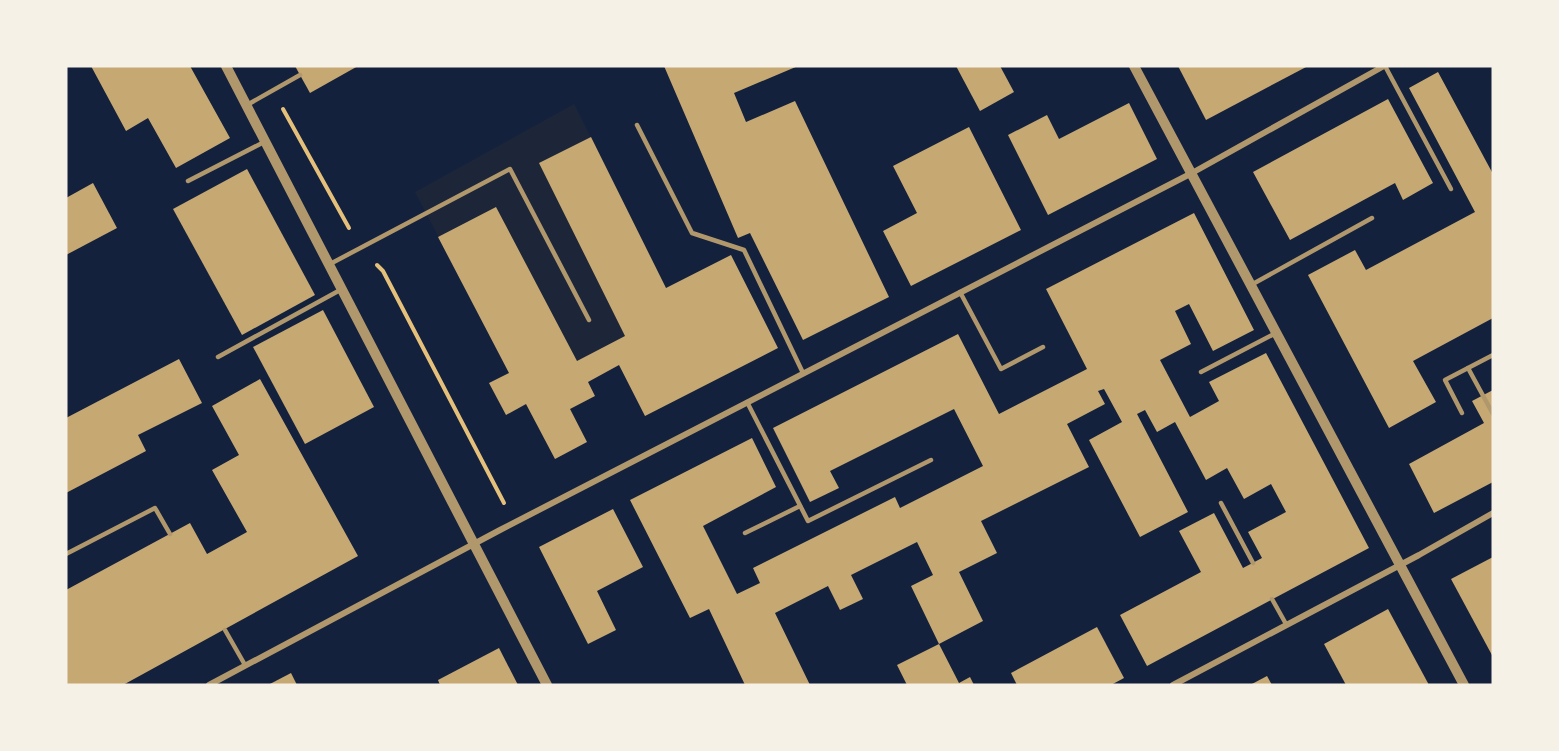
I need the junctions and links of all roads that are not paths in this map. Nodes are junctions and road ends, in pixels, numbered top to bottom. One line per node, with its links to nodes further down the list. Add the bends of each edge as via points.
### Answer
1 (226, 66): 5 (street)
2 (1134, 66): 8 (street)
3 (1384, 66): 8 (street); 10 (lane)
4 (300, 75): 5 (lane)
5 (247, 105): 7 (street)
6 (637, 125): 23 (lane, via 692,233 744,250)
7 (266, 141): 9 (lane); 12 (street)
8 (1192, 173): 13 (street); 15 (street)
9 (188, 181)
10 (1451, 189)
11 (1372, 218): 13 (lane)
12 (328, 265): 14 (street); 16 (lane, via 510,170)
13 (1251, 285): 17 (street)
14 (342, 289): 20 (lane); 33 (street)
15 (960, 292): 18 (lane, via 1001,369); 23 (street)
16 (589, 320)
17 (1276, 333): 22 (lane); 36 (street)
18 (1043, 347)
19 (1493, 355): 21 (lane)
20 (218, 357)
21 (1468, 368): 25 (lane, via 1445,380); 26 (lane)
22 (1201, 372)
23 (804, 373): 24 (street)
24 (747, 402): 29 (lane); 33 (street)
25 (1462, 413)
26 (1493, 414)
27 (931, 460): 29 (lane, via 808,521)
28 (1221, 503): 35 (lane)
29 (800, 506): 31 (lane)
30 (1493, 513): 36 (street)
31 (745, 533)
32 (170, 534): 34 (lane, via 155,507)
33 (474, 544): 40 (street); 42 (street)
34 (66, 554)
35 (1253, 563)
36 (1399, 565): 38 (street); 44 (street)
37 (1272, 599): 38 (lane)
38 (1286, 624): 43 (street)
39 (225, 630): 40 (lane)
40 (245, 665): 41 (street)
41 (209, 685)
42 (547, 685)
43 (1173, 685)
44 (1464, 685)

